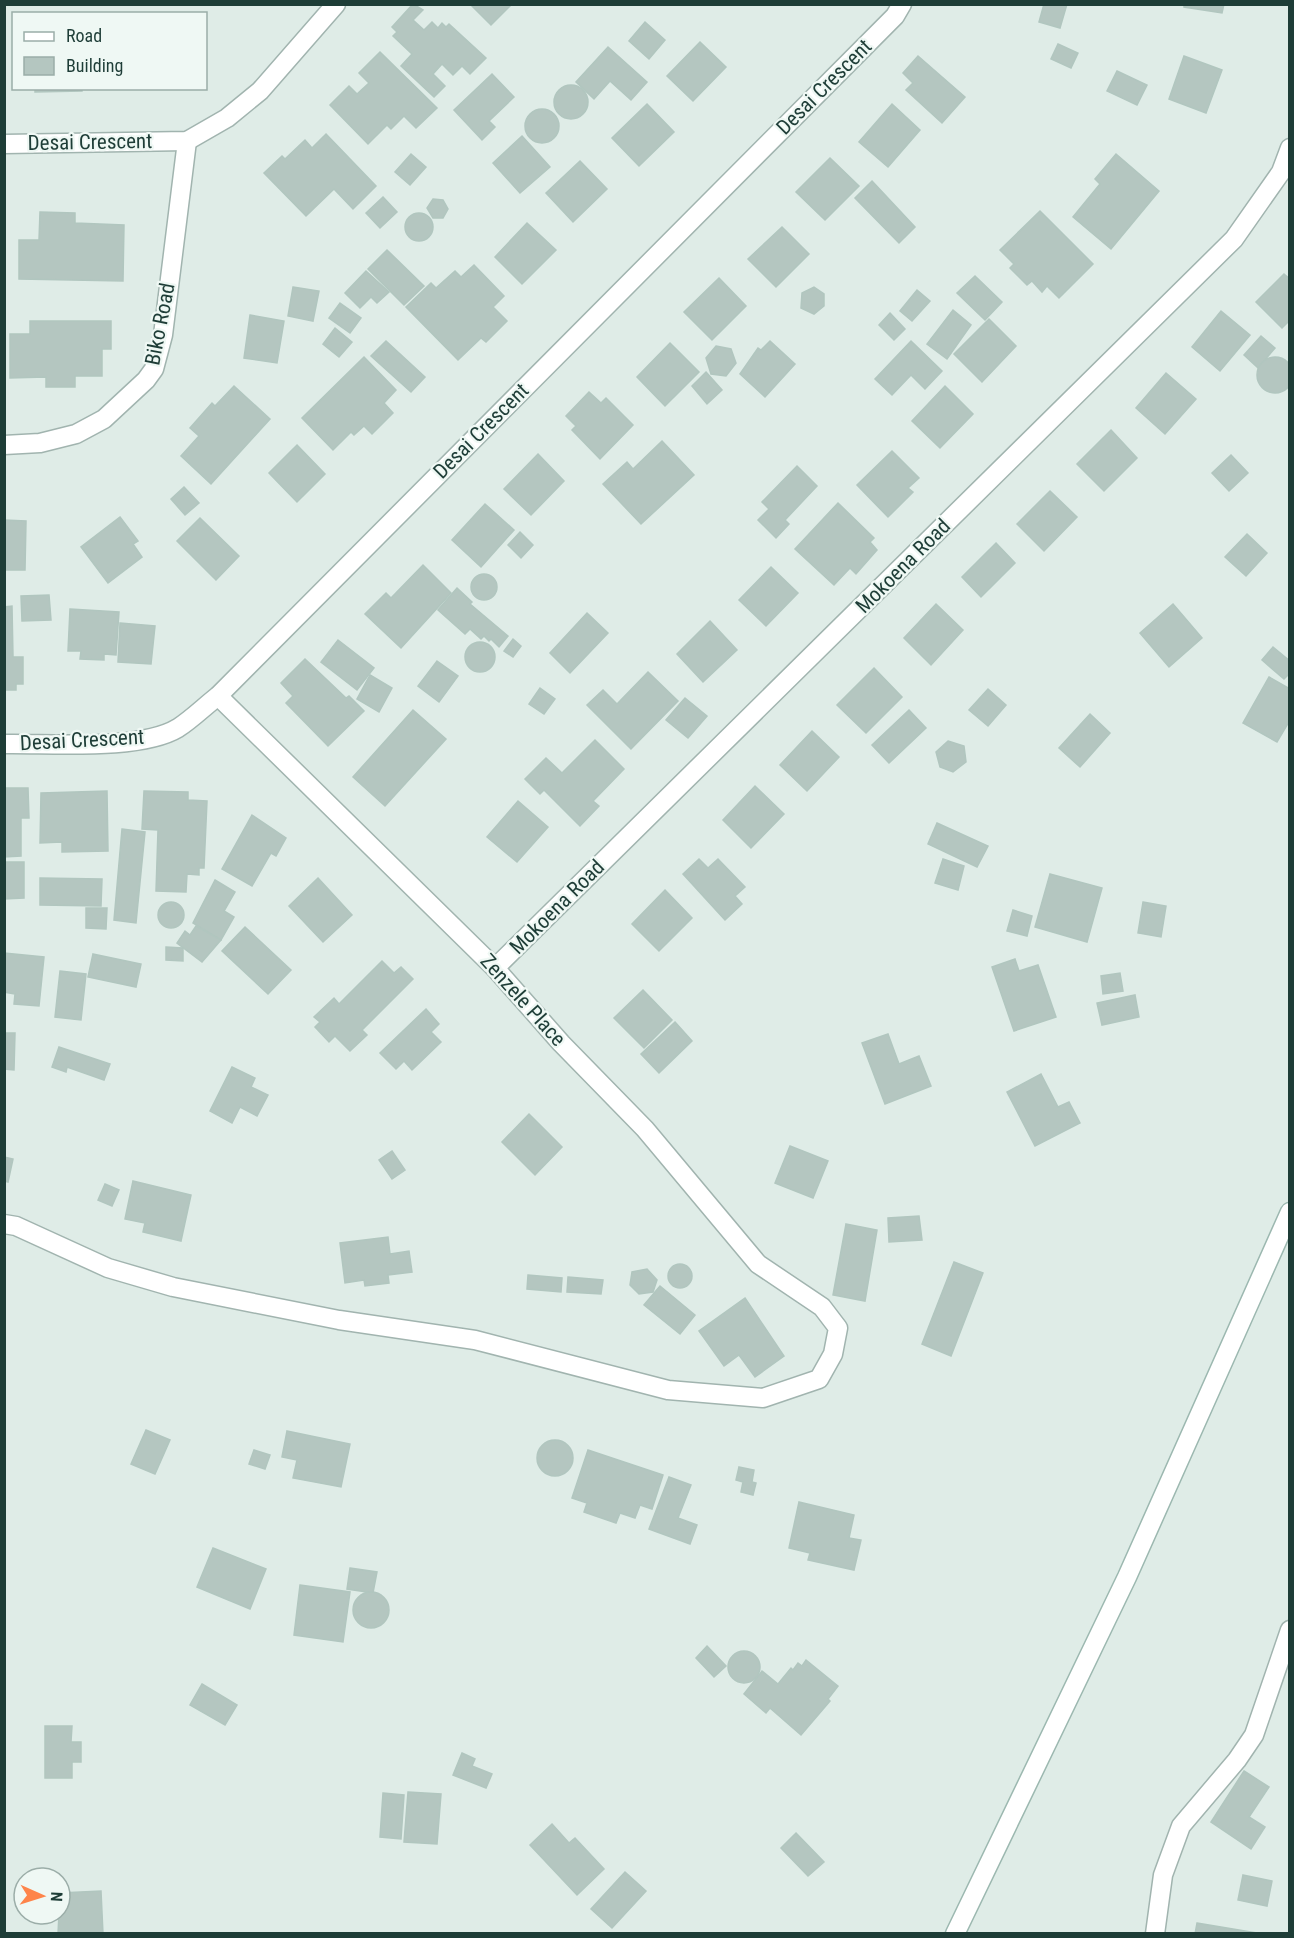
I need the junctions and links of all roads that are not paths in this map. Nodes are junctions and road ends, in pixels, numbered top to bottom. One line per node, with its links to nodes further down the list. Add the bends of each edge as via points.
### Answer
1 (336, 4): 3 (street, Desai Crescent, via 260,91 227,118)
2 (903, 4): 7 (street, Desai Crescent)
3 (187, 141): 4 (street, Desai Crescent); 6 (street, Biko Road, via 163,335 154,369 104,419 76,434)
4 (4, 144)
5 (1290, 148): 9 (street, Mokoena Road, via 1281,171 1234,239)
6 (4, 446)
7 (218, 696): 8 (street, Desai Crescent, via 177,729 145,740); 9 (street, Zenzele Place)
8 (4, 744)
9 (495, 968): 11 (street, Zenzele Place, via 645,1130 758,1264 822,1308 838,1328 833,1354 819,1379 763,1398 668,1390 475,1340 339,1320 173,1287 108,1268)
10 (1290, 1212): 13 (street, via 1127,1577)
11 (4, 1224)
12 (1290, 1630): 14 (street, via 1254,1735 1181,1826 1163,1875)
13 (955, 1934)
14 (1155, 1934)

